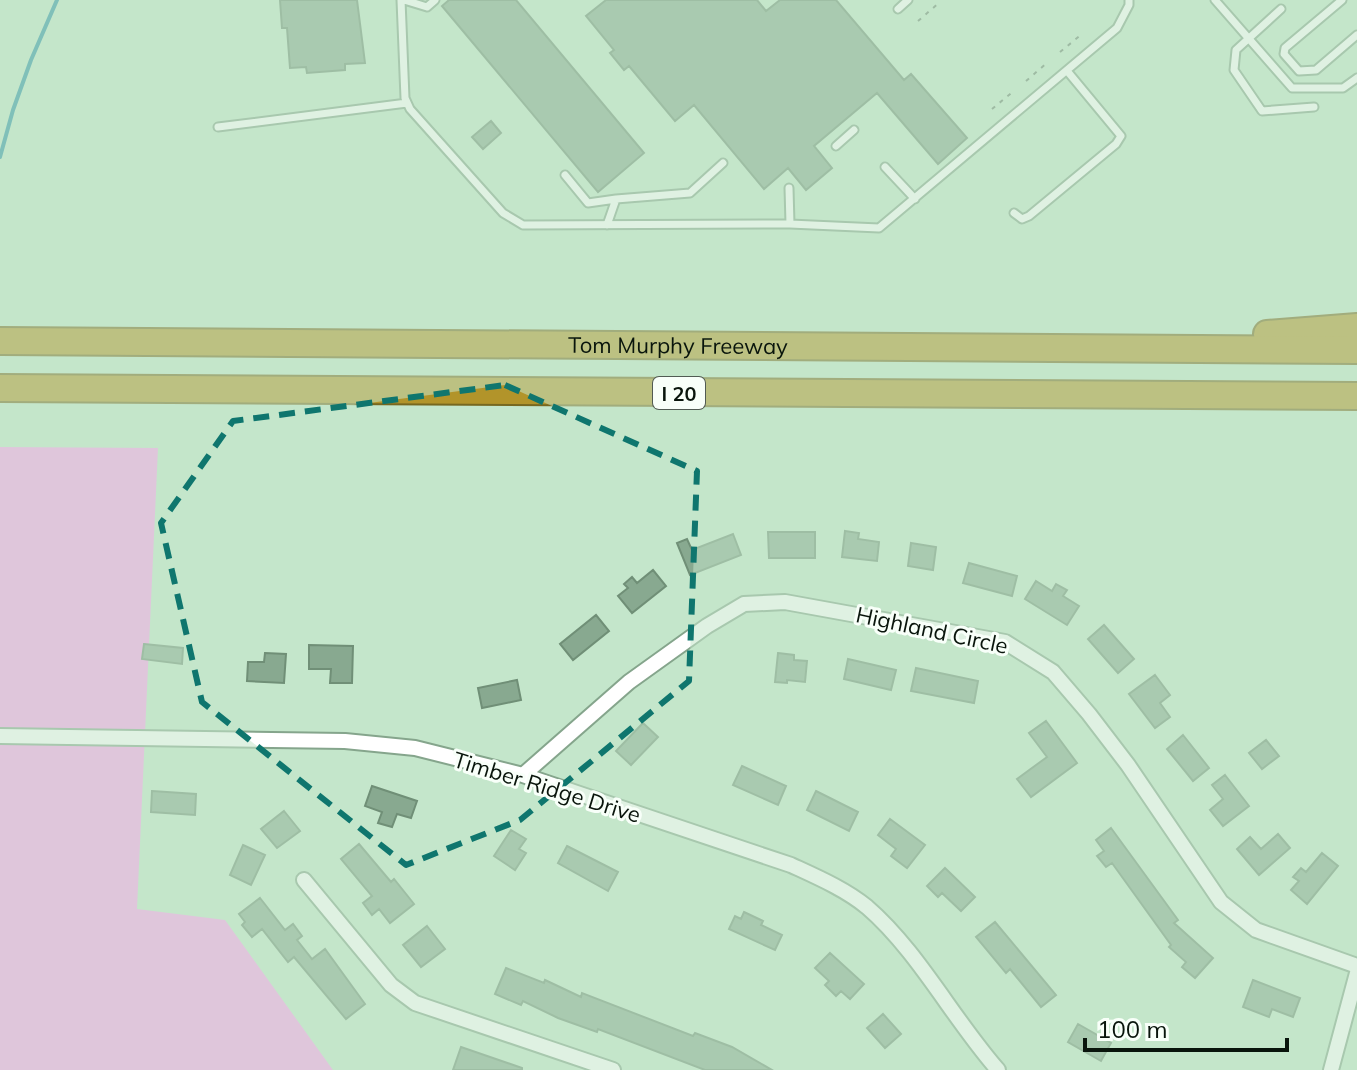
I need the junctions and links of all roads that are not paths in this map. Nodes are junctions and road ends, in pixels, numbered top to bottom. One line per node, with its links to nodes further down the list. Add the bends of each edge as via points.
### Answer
1 (403, 0): 2 (lane, via 427,7); 13 (lane)
2 (435, 0)
3 (908, 0): 7 (lane)
4 (1129, 0): 11 (lane, via 1117,28)
5 (1215, 0): 10 (lane)
6 (1342, 0): 9 (lane, via 1284,54 1299,71 1316,70)
7 (898, 9)
8 (1281, 9): 10 (lane)
9 (1357, 35)
10 (1247, 38): 12 (lane, via 1292,88 1343,88); 14 (lane, via 1236,50 1234,70 1257,107)
11 (1068, 72): 23 (lane); 24 (lane, via 1121,136 1029,216 1022,219)
12 (1357, 78)
13 (407, 103): 15 (lane); 26 (lane, via 503,213 523,225)
14 (1314, 107)
15 (218, 127)
16 (854, 130): 17 (lane)
17 (836, 146)
18 (723, 163): 22 (lane, via 690,193)
19 (885, 167): 23 (lane)
20 (565, 175): 22 (lane, via 588,203)
21 (789, 188): 25 (lane)
22 (616, 199): 26 (lane)
23 (915, 199): 25 (lane, via 879,228)
24 (1014, 213)
25 (790, 224): 26 (lane)
26 (607, 225)
27 (1357, 327): 29 (highway)
28 (0, 341): 29 (highway, Tom Murphy Freeway / I 20)
29 (1091, 348): 30 (highway, Tom Murphy Freeway / I 20)
30 (1357, 350)
31 (0, 388): 32 (highway, I 20)
32 (1357, 396)
33 (0, 736): 34 (street, Timber Ridge Drive, via 345,741 415,748)
34 (523, 775): 36 (street, Highland Circle, via 629,682 744,604 785,602 1005,642 1053,672 1089,714 1221,902 1256,930); 39 (street, Timber Ridge Drive, via 791,865 831,884 866,906 902,944)
35 (304, 880): 38 (street, via 391,985 415,1003)
36 (1357, 966)
37 (1357, 973): 40 (street)
38 (613, 1070)
39 (998, 1070)
40 (1331, 1070)

